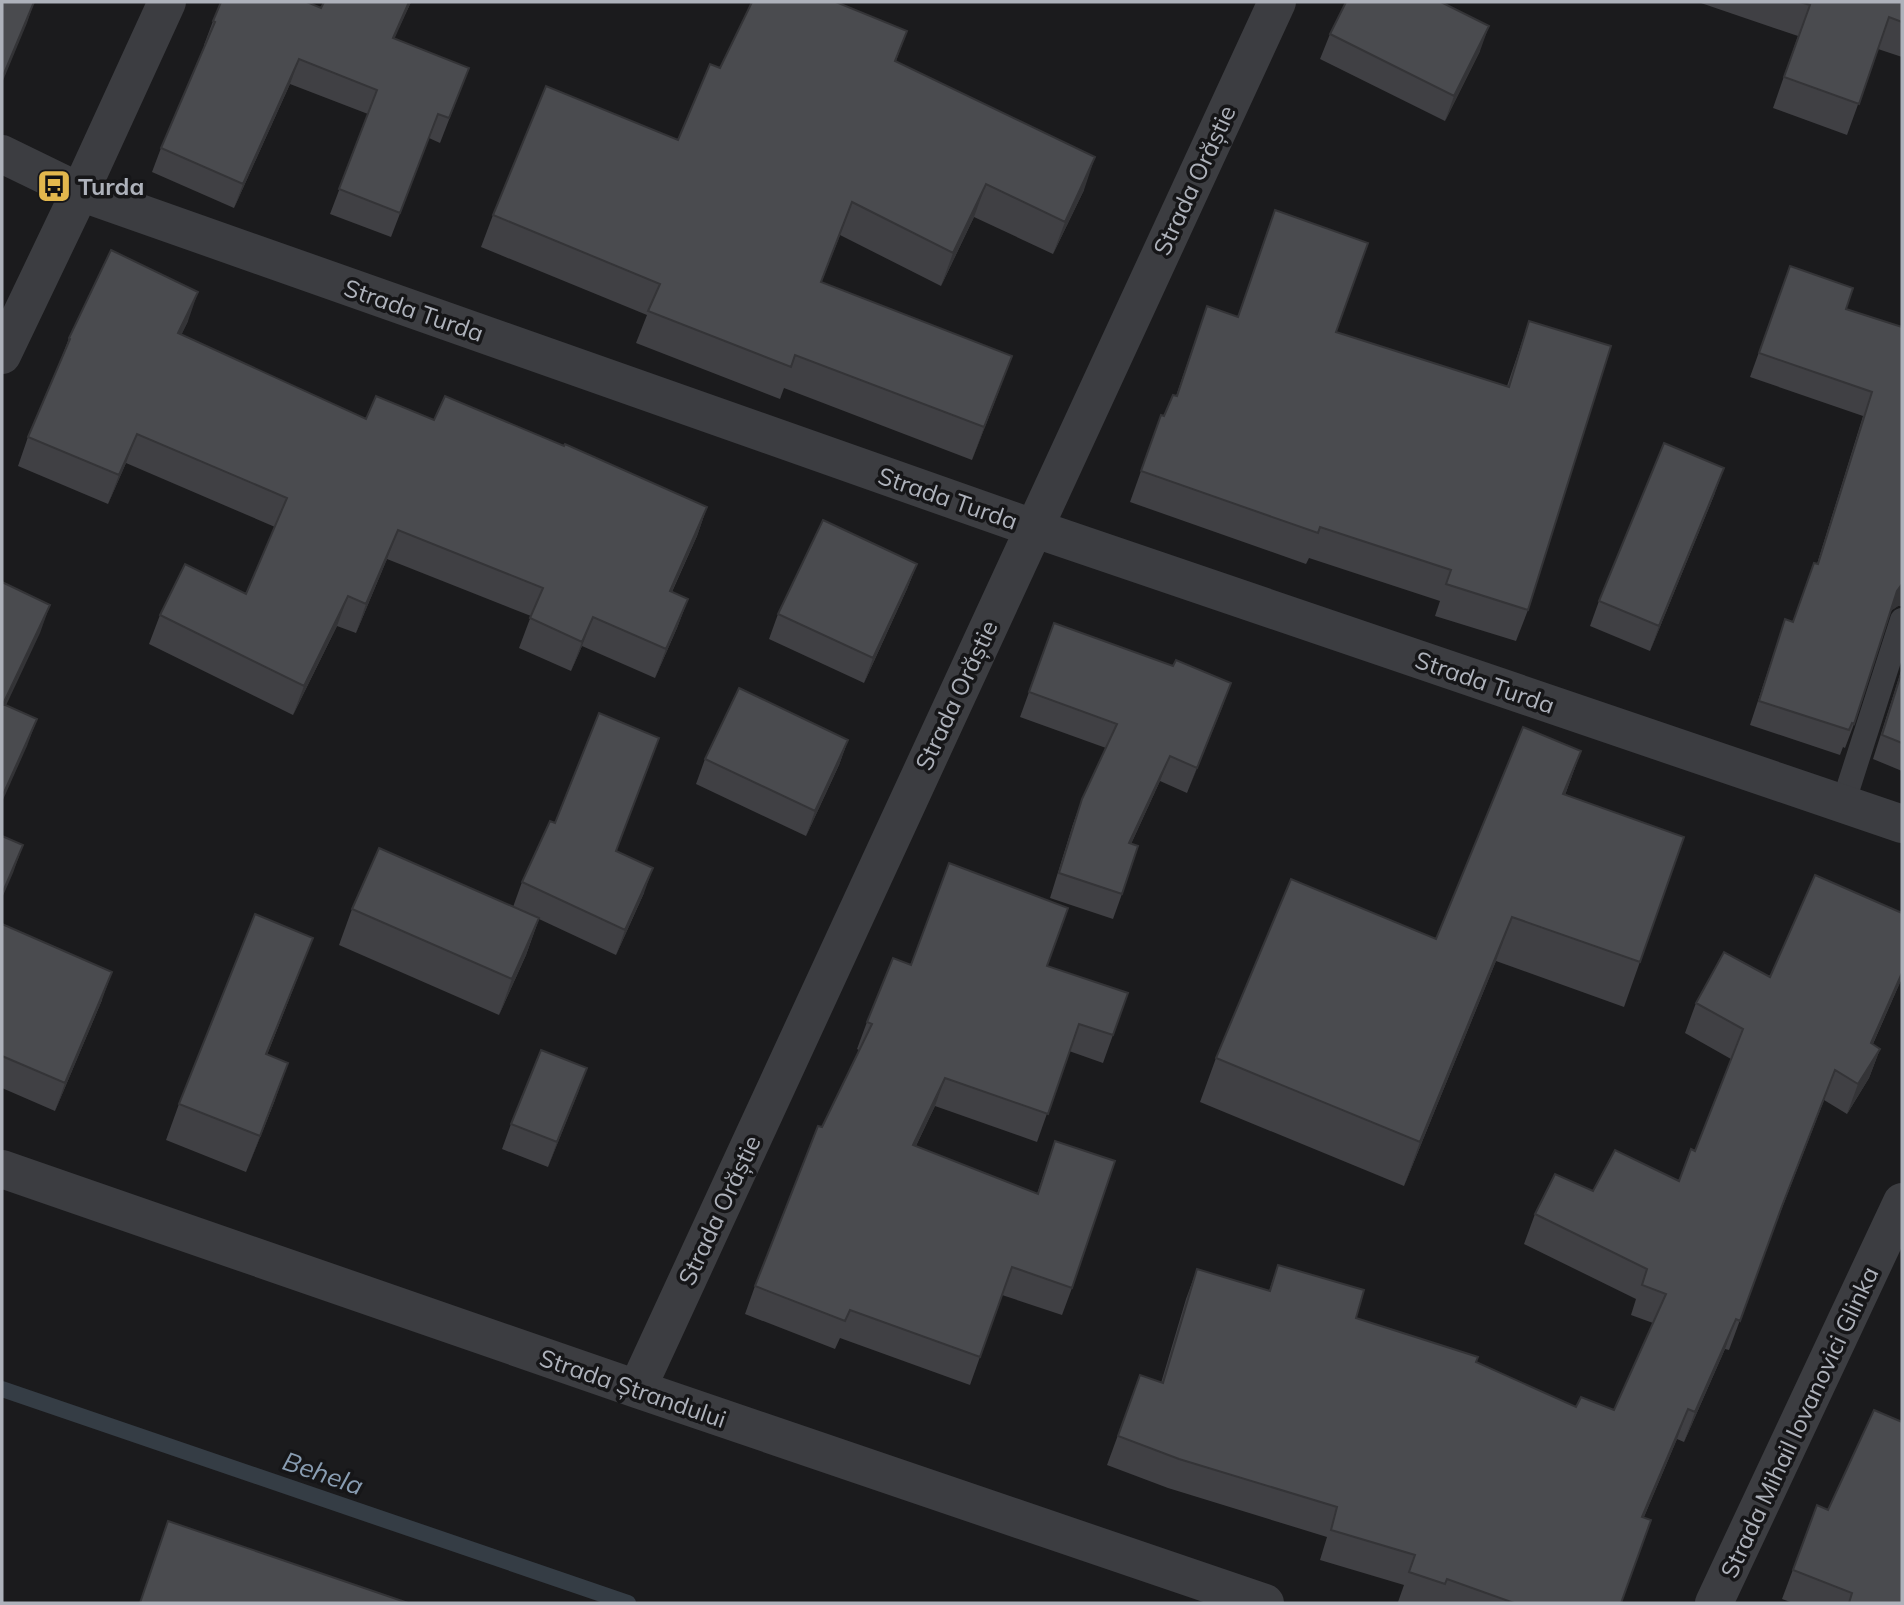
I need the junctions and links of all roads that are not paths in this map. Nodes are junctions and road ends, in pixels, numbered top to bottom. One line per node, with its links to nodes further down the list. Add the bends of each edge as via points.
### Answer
1 (167, 2): 4 (street)
2 (1277, 2): 6 (street, Strada Orăștie)
3 (2, 154): 4 (street, Strada Turda)
4 (80, 192): 5 (street); 6 (street, Strada Turda)
5 (2, 355)
6 (1033, 528): 8 (street, Strada Turda); 12 (street, Strada Orăștie)
7 (1902, 620): 8 (lane)
8 (1843, 803): 9 (street, Strada Turda)
9 (1902, 824)
10 (2, 1169): 12 (street, Strada Ștrandului)
11 (1902, 1202): 14 (street, Strada Mihail Iovanovici Glinka)
12 (637, 1389): 13 (street, Strada Ștrandului)
13 (1265, 1603)
14 (1714, 1603)

